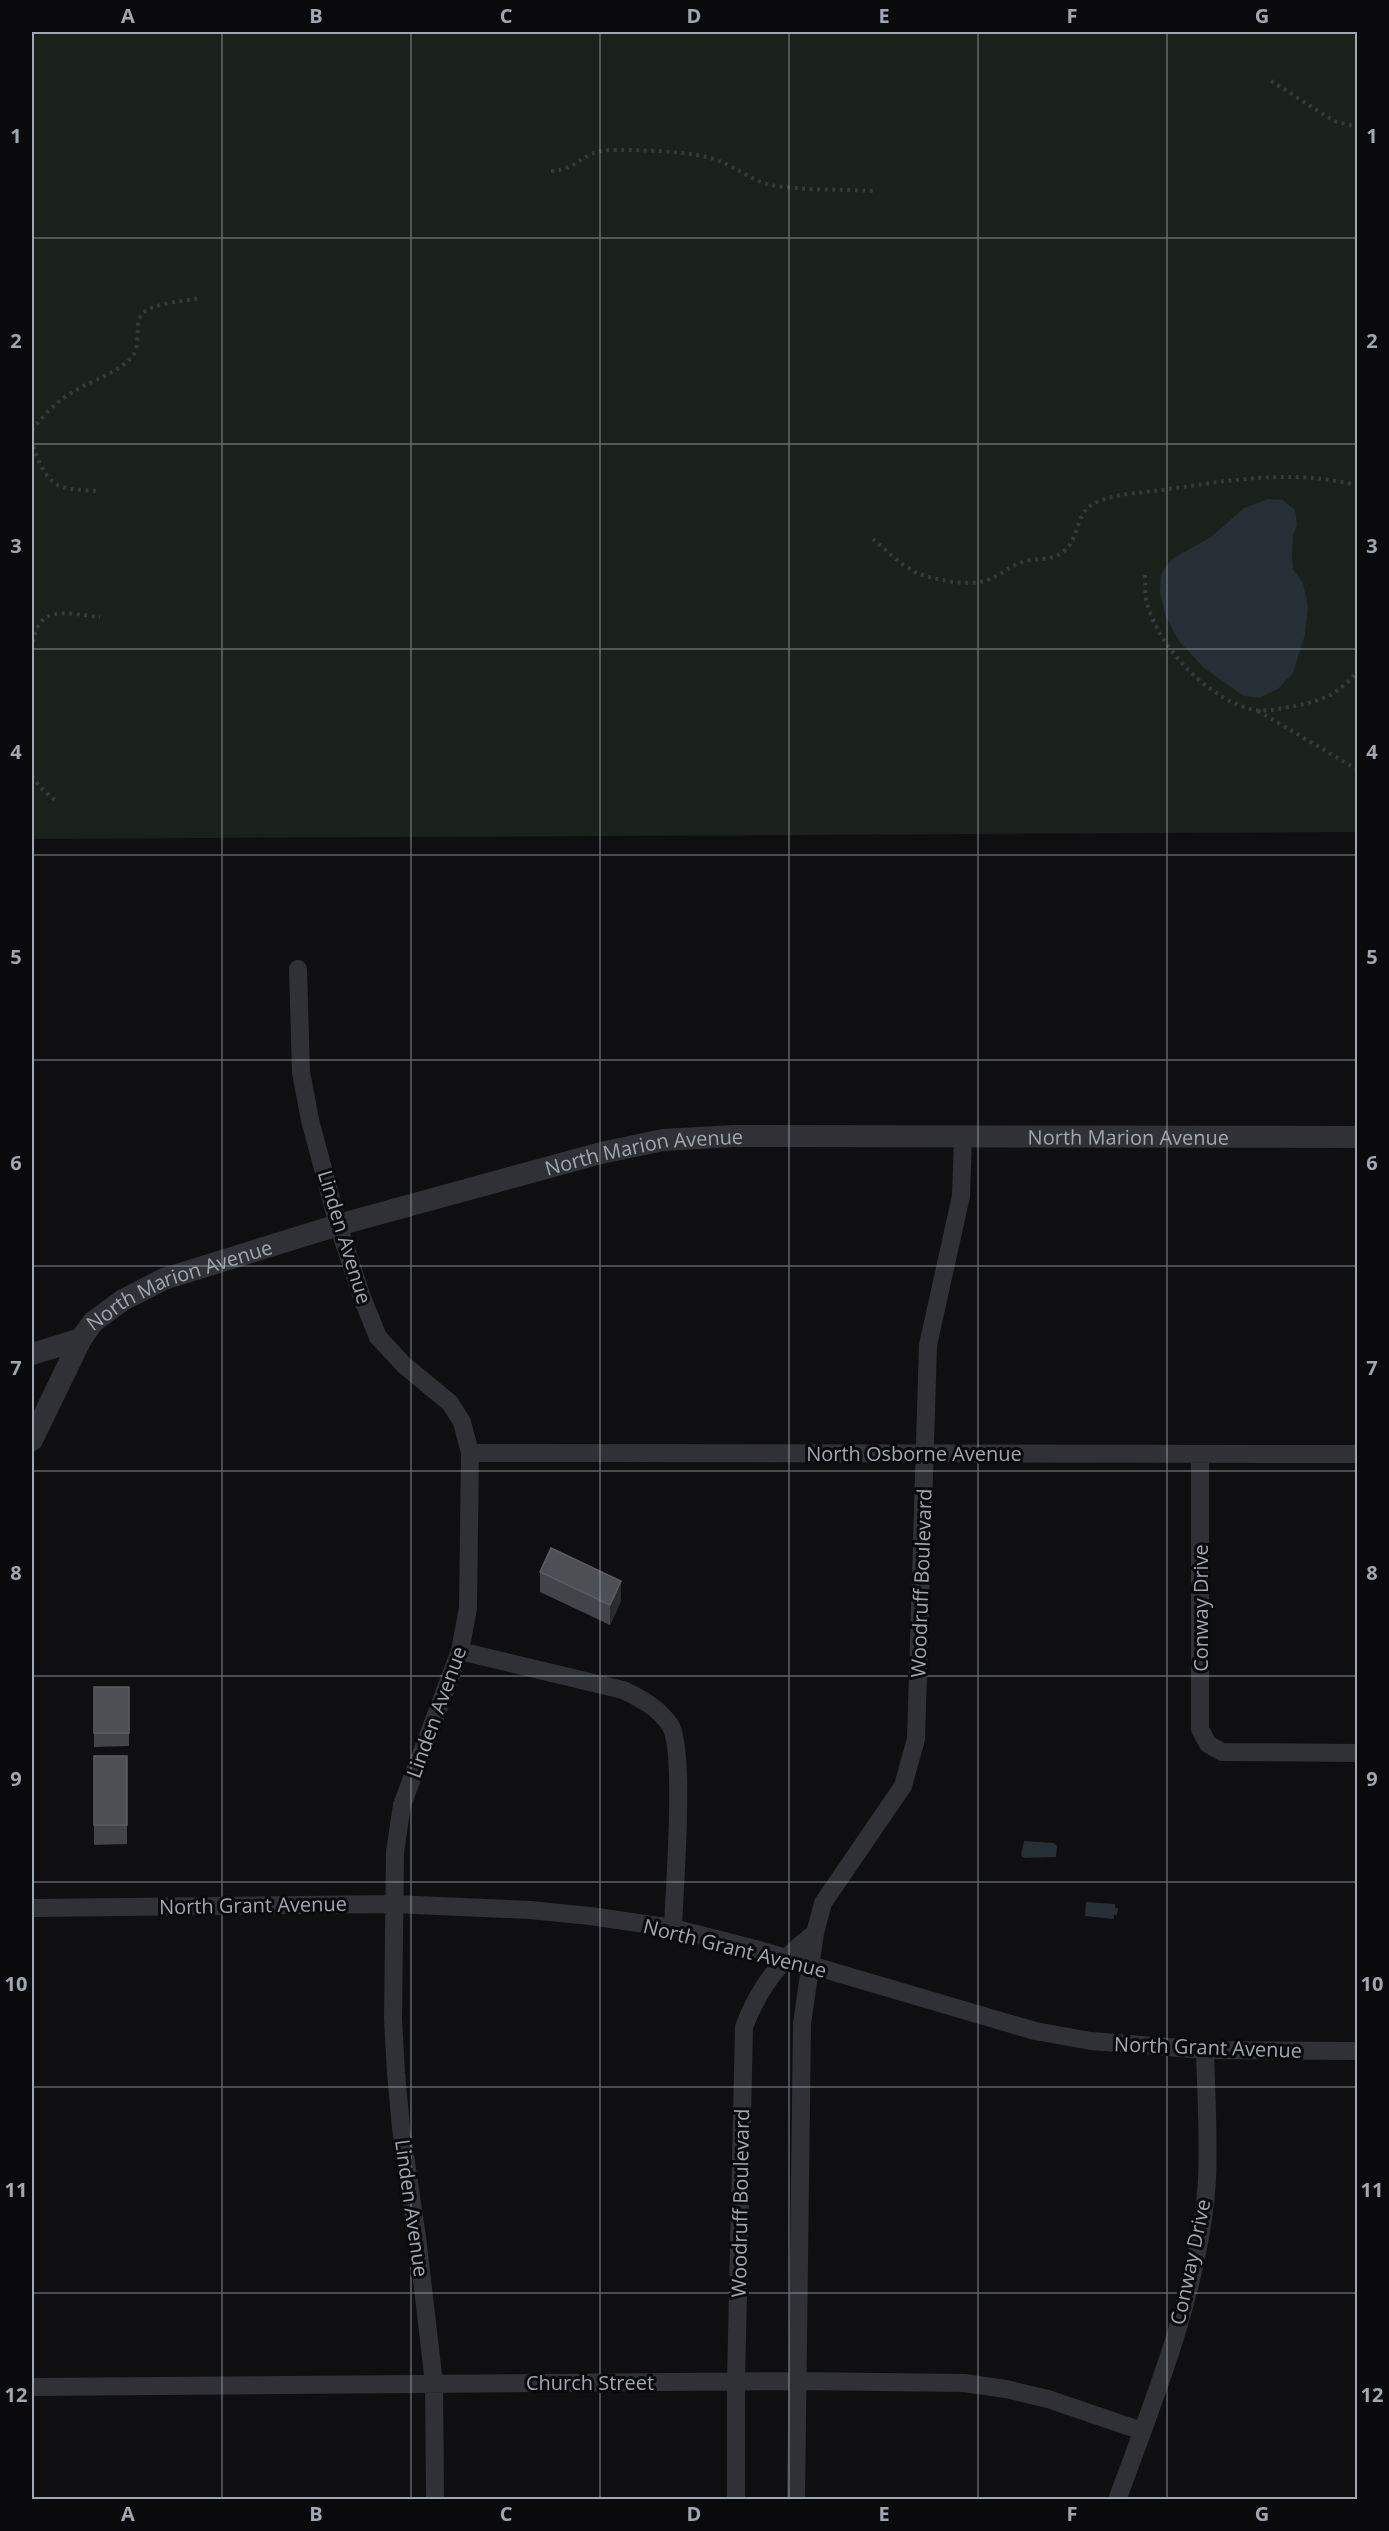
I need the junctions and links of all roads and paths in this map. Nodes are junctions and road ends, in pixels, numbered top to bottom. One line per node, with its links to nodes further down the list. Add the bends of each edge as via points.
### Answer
1 (1271, 81): 2 (path, via 1334,121)
2 (1358, 127)
3 (551, 171): 4 (path, via 575,166 590,153 643,152 694,155 721,162 770,185)
4 (876, 190)
5 (201, 298): 6 (path, via 151,308 141,315 139,342 131,359 68,395)
6 (32, 430)
7 (32, 439): 9 (path, via 33,449 52,481 60,487)
8 (1358, 486): 10 (path, via 1310,478 1255,479 1118,496 1094,503 1082,513 1064,552 1009,567 987,580 963,584 916,573)
9 (97, 491)
10 (873, 539)
11 (1145, 575): 14 (path, via 1146,602 1155,625 1175,655 1198,680 1234,704)
12 (100, 617): 15 (path, via 47,616 34,630)
13 (1358, 670): 14 (path, via 1342,689 1318,701)
14 (1257, 710): 16 (path)
15 (32, 717)
16 (1358, 770)
17 (32, 776): 18 (path)
18 (56, 801)
19 (298, 969): 22 (street, Linden Avenue, via 301,1072)
20 (1358, 1137): 21 (street, North Marion Avenue)
21 (963, 1138): 22 (street, North Marion Avenue, via 733,1136 663,1140 601,1153); 27 (street, Woodruff Boulevard, via 961,1196 928,1345)
22 (338, 1225): 23 (street, North Marion Avenue, via 164,1279 123,1300 93,1322); 26 (street, Linden Avenue, via 378,1337 404,1365 450,1403 462,1422)
23 (81, 1339): 24 (street); 25 (street, North Marion Avenue)
24 (32, 1354)
25 (32, 1440)
26 (470, 1453): 27 (street, North Osborne Avenue); 30 (street, Linden Avenue, via 468,1608)
27 (925, 1453): 28 (street, North Osborne Avenue); 35 (street, Woodruff Boulevard, via 916,1739 903,1786 823,1903)
28 (1200, 1454): 29 (street, North Osborne Avenue); 31 (street, Conway Drive, via 1200,1729 1208,1744 1222,1752)
29 (1358, 1454)
30 (460, 1651): 32 (street, Linden Avenue, via 402,1805); 34 (street, via 623,1690 647,1702 671,1726 678,1759)
31 (1358, 1753)
32 (393, 1904): 33 (street, North Grant Avenue); 34 (street, North Grant Avenue, via 530,1910); 42 (street, Linden Avenue, via 396,2073)
33 (32, 1908)
34 (673, 1928): 36 (street, North Grant Avenue)
35 (814, 1933): 36 (street, Woodruff Boulevard); 37 (street, Woodruff Boulevard)
36 (785, 1958): 37 (street, North Grant Avenue); 40 (street, Woodruff Boulevard, via 764,1984 744,2027)
37 (810, 1966): 38 (street, North Grant Avenue, via 1035,2031 1090,2041); 41 (street, Woodruff Boulevard, via 801,2024)
38 (1205, 2050): 39 (street, North Grant Avenue); 44 (street, Conway Drive, via 1207,2179 1199,2241 1186,2299)
39 (1358, 2051)
40 (736, 2381): 41 (street, Church Street); 42 (street, Church Street); 46 (street, Woodruff Boulevard)
41 (796, 2381): 44 (street, Church Street, via 964,2383 996,2387 1048,2399); 47 (street, Woodruff Boulevard)
42 (434, 2383): 43 (street, Church Street); 45 (street, Linden Avenue)
43 (32, 2387)
44 (1142, 2431): 48 (street, Conway Drive)
45 (435, 2499)
46 (736, 2499)
47 (796, 2499)
48 (1117, 2499)

